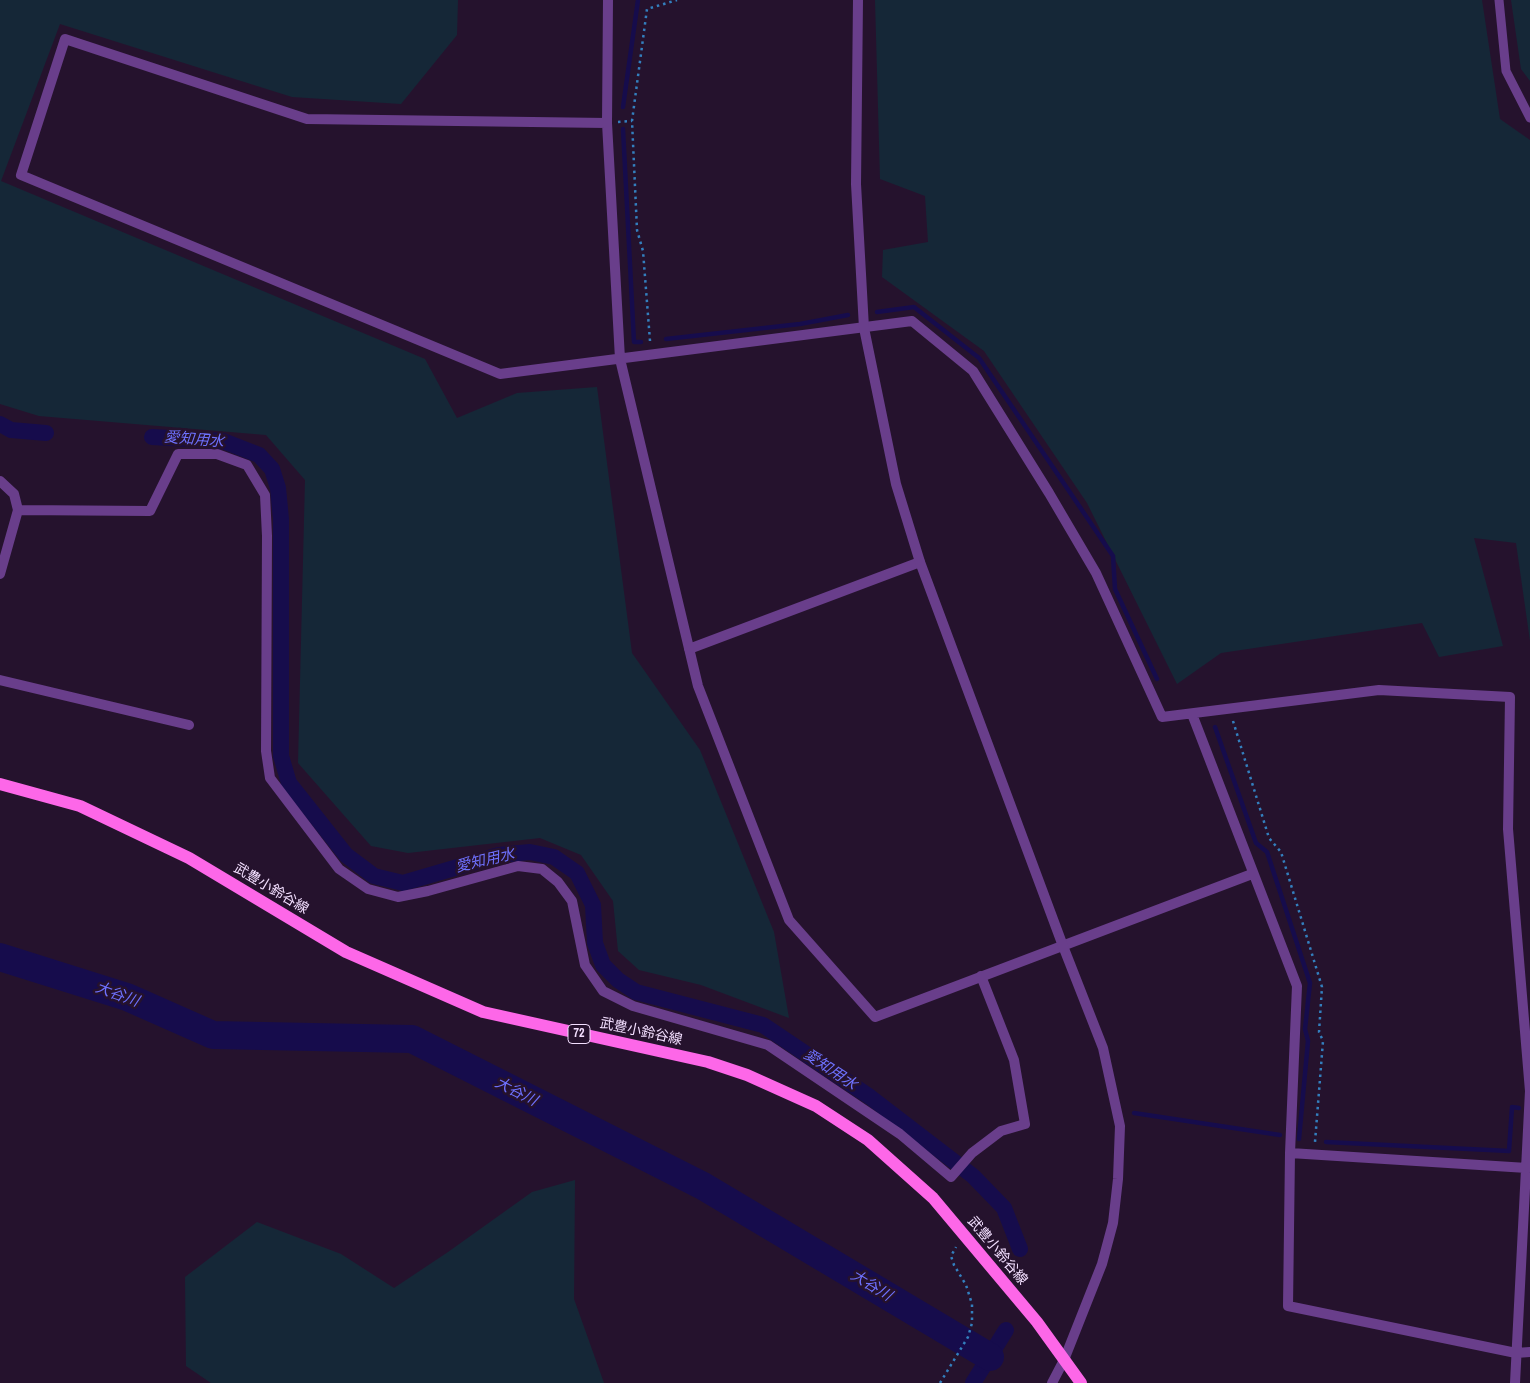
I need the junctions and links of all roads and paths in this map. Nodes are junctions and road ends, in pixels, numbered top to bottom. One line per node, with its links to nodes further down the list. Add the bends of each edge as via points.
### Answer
1 (608, 0): 6 (street)
2 (677, 0): 8 (path, via 648,9 632,121 637,230 644,251)
3 (858, 0): 7 (street, via 856,184)
4 (1499, 0): 5 (lane, via 1506,71)
5 (1530, 118)
6 (607, 122): 9 (street); 9 (street, via 307,119 65,39 21,175 500,374)
7 (864, 328): 8 (street); 12 (street, via 896,484); 17 (street, via 912,321 973,372 1096,573 1162,717)
8 (651, 355): 9 (street)
9 (620, 359): 14 (street)
10 (0, 481): 11 (street, via 14,494)
11 (18, 510): 13 (street); 22 (street, via 150,511 178,454 218,454 247,465 265,495 266,750 270,778 339,869 368,889 398,897 518,866 542,869 558,882 572,901 585,965 604,991 634,1006 768,1045 900,1134 950,1177 968,1157 1001,1131 1025,1124 1014,1060)
12 (920, 562): 14 (street); 21 (street)
13 (0, 574)
14 (689, 649): 22 (street, via 698,686 790,920 875,1018)
15 (0, 680): 18 (street)
16 (1230, 710): 17 (street); 23 (street, via 1379,690 1510,696 1508,829); 26 (path, via 1269,838 1281,852 1322,986 1319,1032 1323,1041)
17 (1192, 714): 20 (street)
18 (190, 726)
19 (0, 784): 28 (main road, 武豊小鈴谷線 / 72, via 80,806 189,858 346,952 483,1012 680,1055 777,1087 816,1106 868,1140 934,1198)
20 (1252, 874): 21 (street); 25 (street, via 1297,986)
21 (1062, 946): 22 (street); 31 (street, via 1103,1048 1120,1126 1112,1223 1102,1264)
22 (981, 976)
23 (1530, 1091): 24 (street)
24 (1530, 1126): 27 (street)
25 (1290, 1153): 26 (street); 30 (street, via 1288,1306)
26 (1314, 1154): 27 (street)
27 (1527, 1168): 30 (street)
28 (966, 1238): 31 (main road, 武豊小鈴谷線 / 72, via 1037,1322); 32 (path, via 951,1256 972,1304 972,1323 968,1337)
29 (1530, 1352): 30 (street)
30 (1516, 1353): 35 (street)
31 (1064, 1360): 33 (street); 34 (main road, 武豊小鈴谷線 / 72)
32 (940, 1383)
33 (1052, 1383)
34 (1081, 1383)
35 (1515, 1383)

